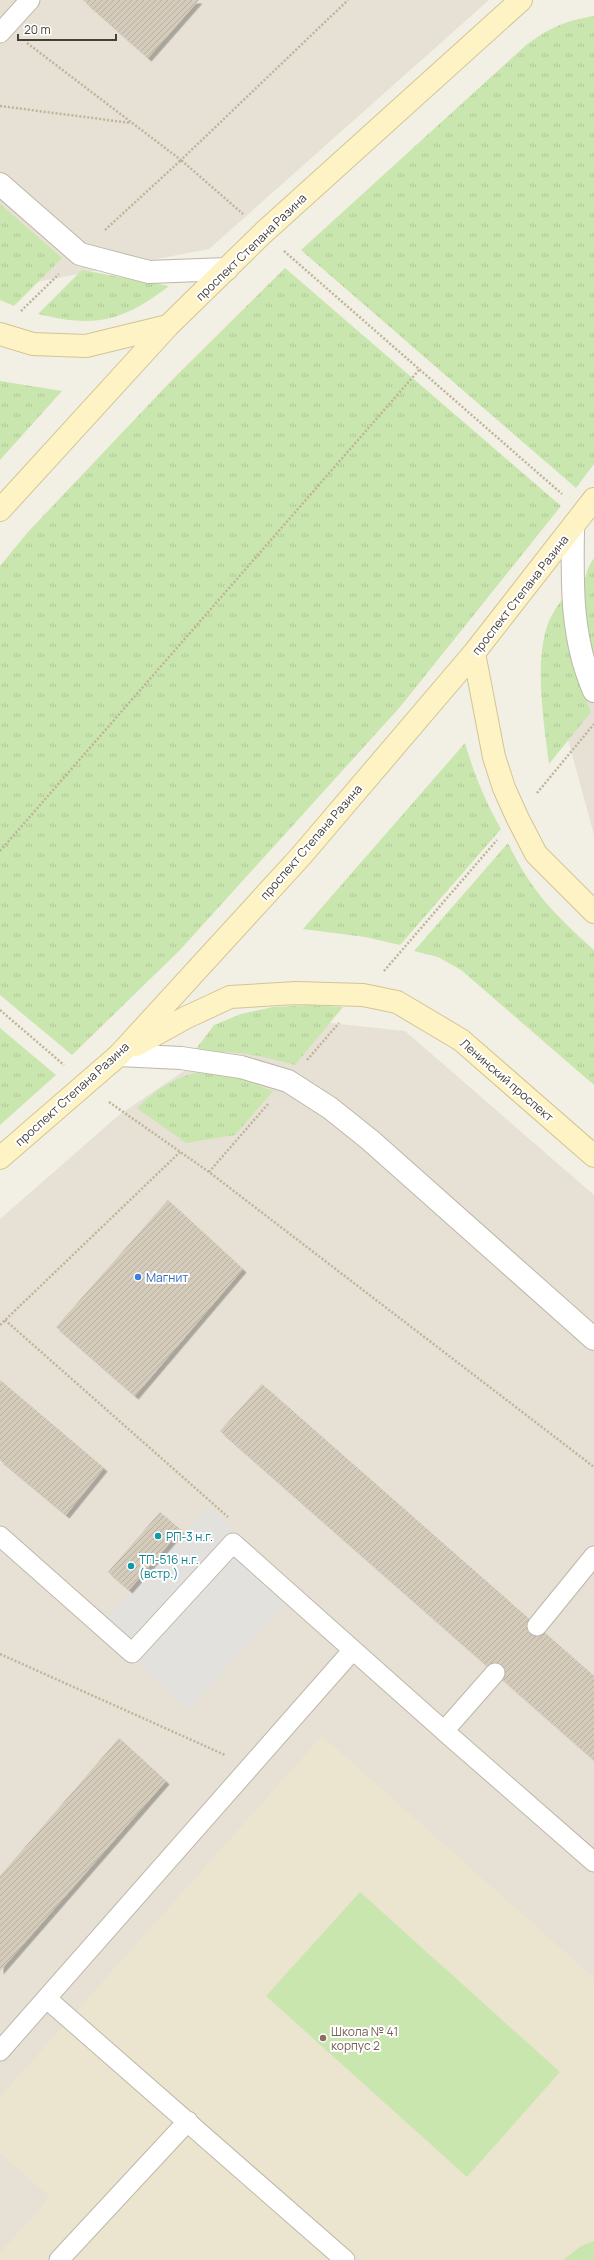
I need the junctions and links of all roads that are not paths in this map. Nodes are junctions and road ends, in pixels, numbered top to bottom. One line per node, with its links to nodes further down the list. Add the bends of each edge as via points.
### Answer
1 (30, 0): 3 (lane)
2 (521, 0): 5 (main road, проспект Степана Разина)
3 (3, 30)
4 (0, 184): 5 (street, via 80,254 148,272)
5 (227, 269): 6 (main road, проспект Степана Разина)
6 (168, 326): 7 (main road, via 86,346 33,344); 8 (main road, проспект Степана Разина)
7 (0, 334)
8 (0, 510)
9 (584, 514): 10 (main road, проспект Степана Разина); 11 (street, via 572,589 575,625 584,667)
10 (474, 653): 12 (main road, via 494,757 517,817 536,854); 13 (main road, проспект Степана Разина, via 300,856)
11 (594, 691)
12 (594, 912)
13 (119, 1055): 14 (main road, Ленинский проспект, via 185,1018 230,997 296,993 363,995 397,1002 461,1040); 15 (main road, проспект Степана Разина); 16 (street, via 181,1058 241,1067 288,1081 330,1108 370,1140)
14 (594, 1156)
15 (0, 1158)
16 (594, 1339)
17 (0, 1536): 20 (lane, via 132,1653 233,1543)
18 (594, 1556): 19 (lane)
19 (537, 1626)
20 (352, 1650): 22 (lane); 24 (lane)
21 (495, 1673): 22 (lane)
22 (444, 1731): 23 (lane)
23 (594, 1862)
24 (47, 1999): 25 (lane); 26 (lane)
25 (0, 2051)
26 (188, 2121): 27 (lane); 28 (lane)
27 (59, 2260)
28 (345, 2260)

